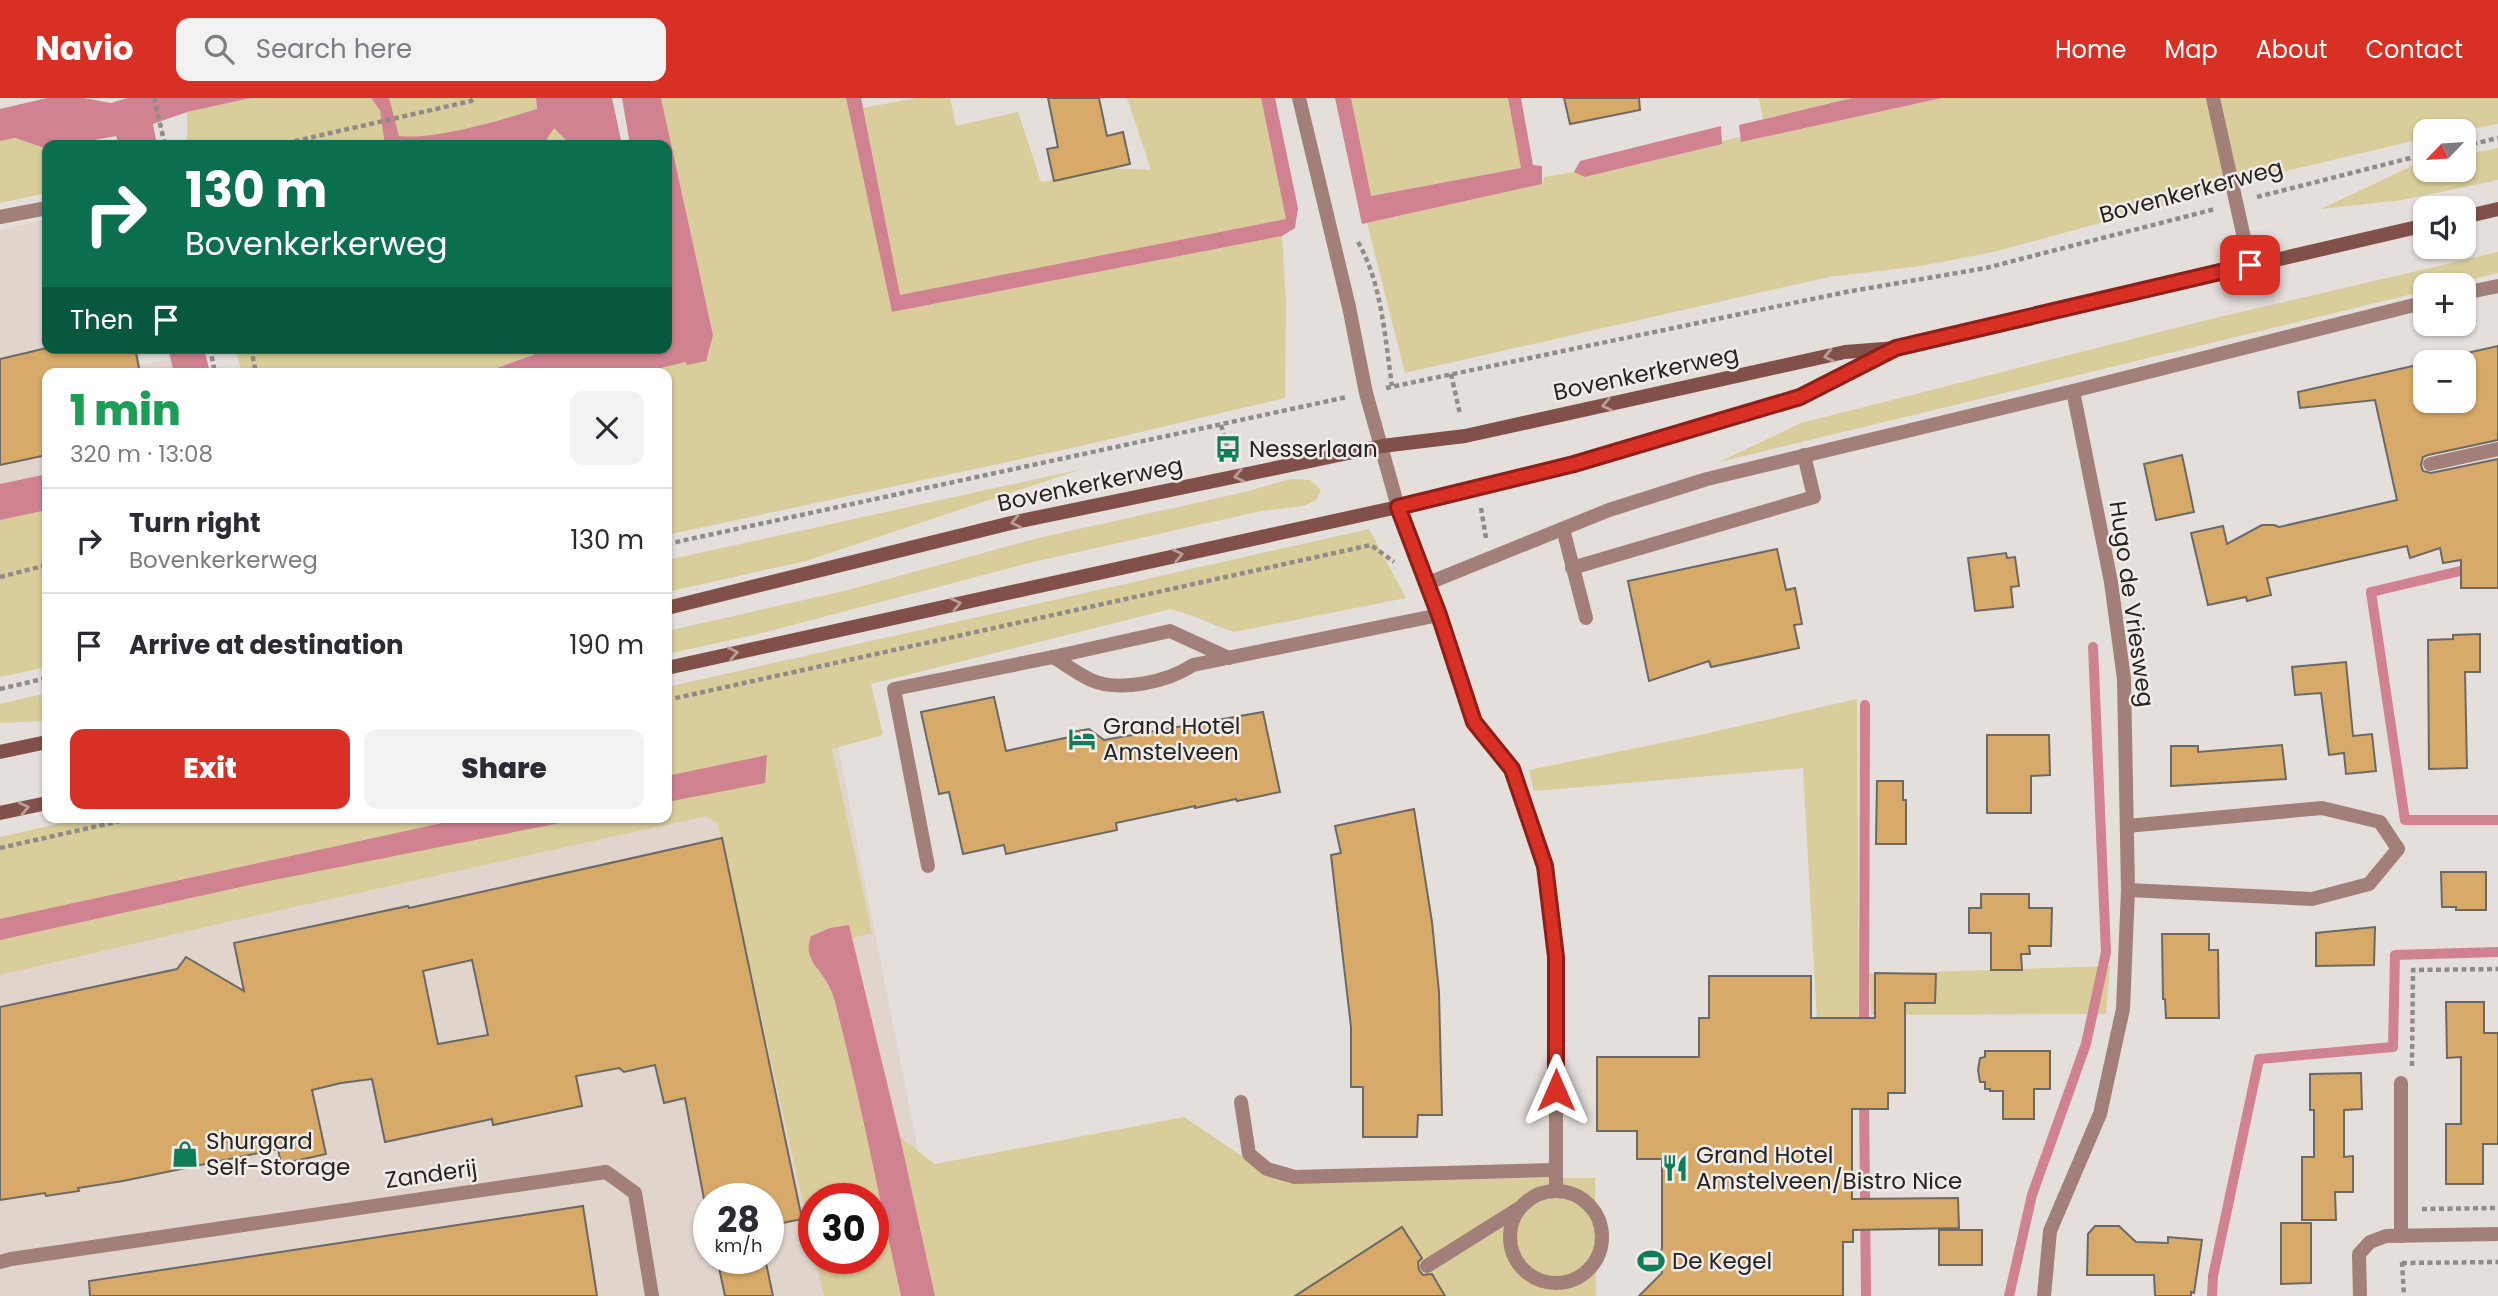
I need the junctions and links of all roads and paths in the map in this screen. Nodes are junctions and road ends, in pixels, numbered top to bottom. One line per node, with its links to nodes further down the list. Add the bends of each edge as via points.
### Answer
1 (155, 98): 6 (path)
2 (475, 98): 7 (path)
3 (1299, 98): 23 (street)
4 (2213, 98): 10 (street)
5 (2498, 138): 8 (path)
6 (164, 140)
7 (299, 140)
8 (2476, 143)
9 (2413, 157): 10 (path, Bovenkerkerweg)
10 (2237, 203): 16 (street); 21 (path, Bovenkerkerweg, via 1986,268 1846,292)
11 (42, 209): 14 (street)
12 (2498, 209): 13 (main road)
13 (2476, 214)
14 (0, 217)
15 (2413, 228): 16 (main road, Bovenkerkerweg)
16 (2250, 265): 20 (main road, Bovenkerkerweg)
17 (2498, 286): 18 (street)
18 (2476, 291)
19 (2413, 305): 22 (street)
20 (1896, 348): 25 (main road, Bovenkerkerweg, one-way to 25, via 1845,352 1465,436); 30 (main road, Bovenkerkerweg, via 1800,397 1574,464)
21 (1392, 386)
22 (2073, 391): 28 (street); 52 (street, Hugo de Vriesweg, via 2111,582 2124,679)
23 (1366, 393): 24 (path); 25 (street)
24 (1221, 425): 26 (path); 32 (path)
25 (1382, 446): 30 (street); 38 (main road, Bovenkerkerweg, one-way to 38, via 1012,523)
26 (1228, 449)
27 (2498, 449): 29 (street)
28 (1804, 455): 31 (street, via 1707,479); 35 (street, via 1814,497)
29 (2430, 464)
30 (1398, 507): 37 (street); 43 (main road, Bovenkerkerweg, one-way to 30)
31 (1563, 529): 35 (street); 37 (street)
32 (672, 543)
33 (1371, 545): 46 (path)
34 (42, 566): 36 (path)
35 (1572, 568): 40 (street)
36 (0, 577)
37 (1426, 584): 39 (street)
38 (672, 607)
39 (1439, 615): 42 (street); 59 (street, via 1474,722 1512,769 1545,866 1556,957)
40 (1586, 618)
41 (1053, 657): 42 (street, via 1170,631); 42 (street, via 1093,681 1124,686); 54 (street, via 894,689)
42 (1229, 658)
43 (672, 667)
44 (42, 679): 45 (path)
45 (0, 689)
46 (672, 699)
47 (42, 743): 48 (main road)
48 (0, 752)
49 (42, 804): 50 (main road, one-way to 49)
50 (0, 813)
51 (111, 823): 53 (path)
52 (2127, 825): 55 (street, Hugo de Vriesweg); 55 (street, via 2322,808 2380,822 2398,849 2369,884 2312,899)
53 (0, 848)
54 (929, 866)
55 (2128, 891): 71 (street, Hugo de Vriesweg, via 2123,1009 2100,1114 2050,1231)
56 (2498, 969): 57 (path, via 2413,970 2412,1072)
57 (2401, 1083): 63 (street)
58 (1241, 1102): 59 (street, via 1249,1154 1267,1169 1294,1177)
59 (1556, 1170): 60 (street)
60 (1556, 1191): 62 (street, via 1538,1194); 62 (street, via 1583,1199 1602,1231 1592,1266 1579,1277 1548,1283 1516,1262 1510,1230)
61 (2498, 1208): 63 (path)
62 (1518, 1209): 69 (street)
63 (2402, 1210): 65 (street)
64 (2498, 1234): 65 (street)
65 (2401, 1236): 68 (path); 72 (street, via 2370,1242 2359,1254)
66 (0, 1262): 70 (street, Zanderij, via 606,1172 635,1193)
67 (2498, 1262): 68 (path)
68 (2402, 1263): 73 (path)
69 (1427, 1266)
70 (652, 1296)
71 (2044, 1296)
72 (2360, 1296)
73 (2403, 1296)

